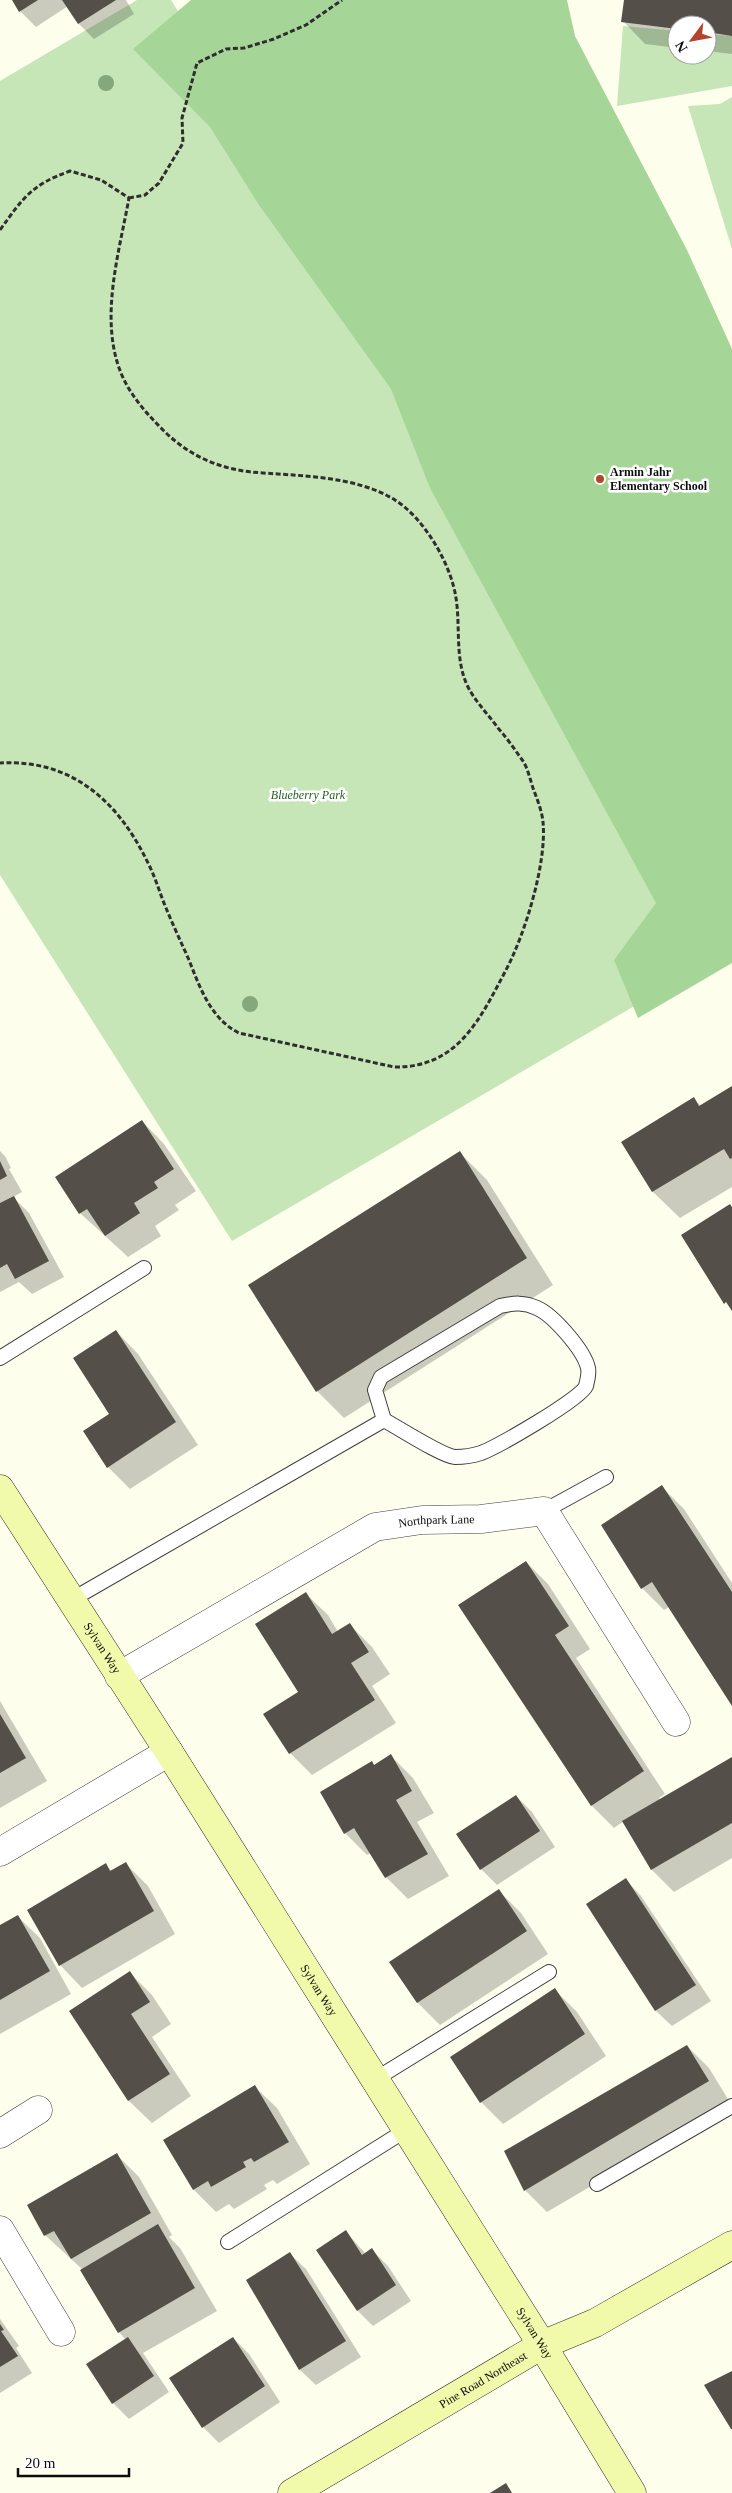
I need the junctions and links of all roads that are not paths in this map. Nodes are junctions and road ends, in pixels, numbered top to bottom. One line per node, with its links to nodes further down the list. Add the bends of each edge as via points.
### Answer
1 (144, 1268): 2 (lane)
2 (0, 1358)
3 (384, 1420): 3 (lane, via 452,1457 467,1457 505,1440 574,1399 586,1388 588,1368 578,1348 556,1321 538,1308 517,1302 500,1306 381,1377 374,1390); 7 (lane)
4 (606, 1477): 6 (lane)
5 (0, 1489): 7 (main road, Sylvan Way)
6 (544, 1511): 8 (street, Northpark Lane, via 481,1519 422,1520 375,1527); 9 (street)
7 (71, 1600): 8 (main road, Sylvan Way)
8 (119, 1676): 10 (main road, Sylvan Way)
9 (676, 1722)
10 (169, 1752): 11 (street); 13 (main road, Sylvan Way)
11 (0, 1852)
12 (549, 1972): 13 (lane)
13 (374, 2080): 16 (main road, Sylvan Way)
14 (732, 2106): 18 (lane)
15 (38, 2110): 17 (street)
16 (406, 2130): 20 (lane); 23 (main road, Sylvan Way)
17 (0, 2134)
18 (597, 2184)
19 (0, 2230): 22 (street)
20 (228, 2242)
21 (732, 2245): 23 (main road, Pine Road Northeast, via 595,2323)
22 (61, 2332)
23 (542, 2346): 24 (main road, Pine Road Northeast); 25 (main road, Sylvan Way)
24 (292, 2493)
25 (632, 2493)

